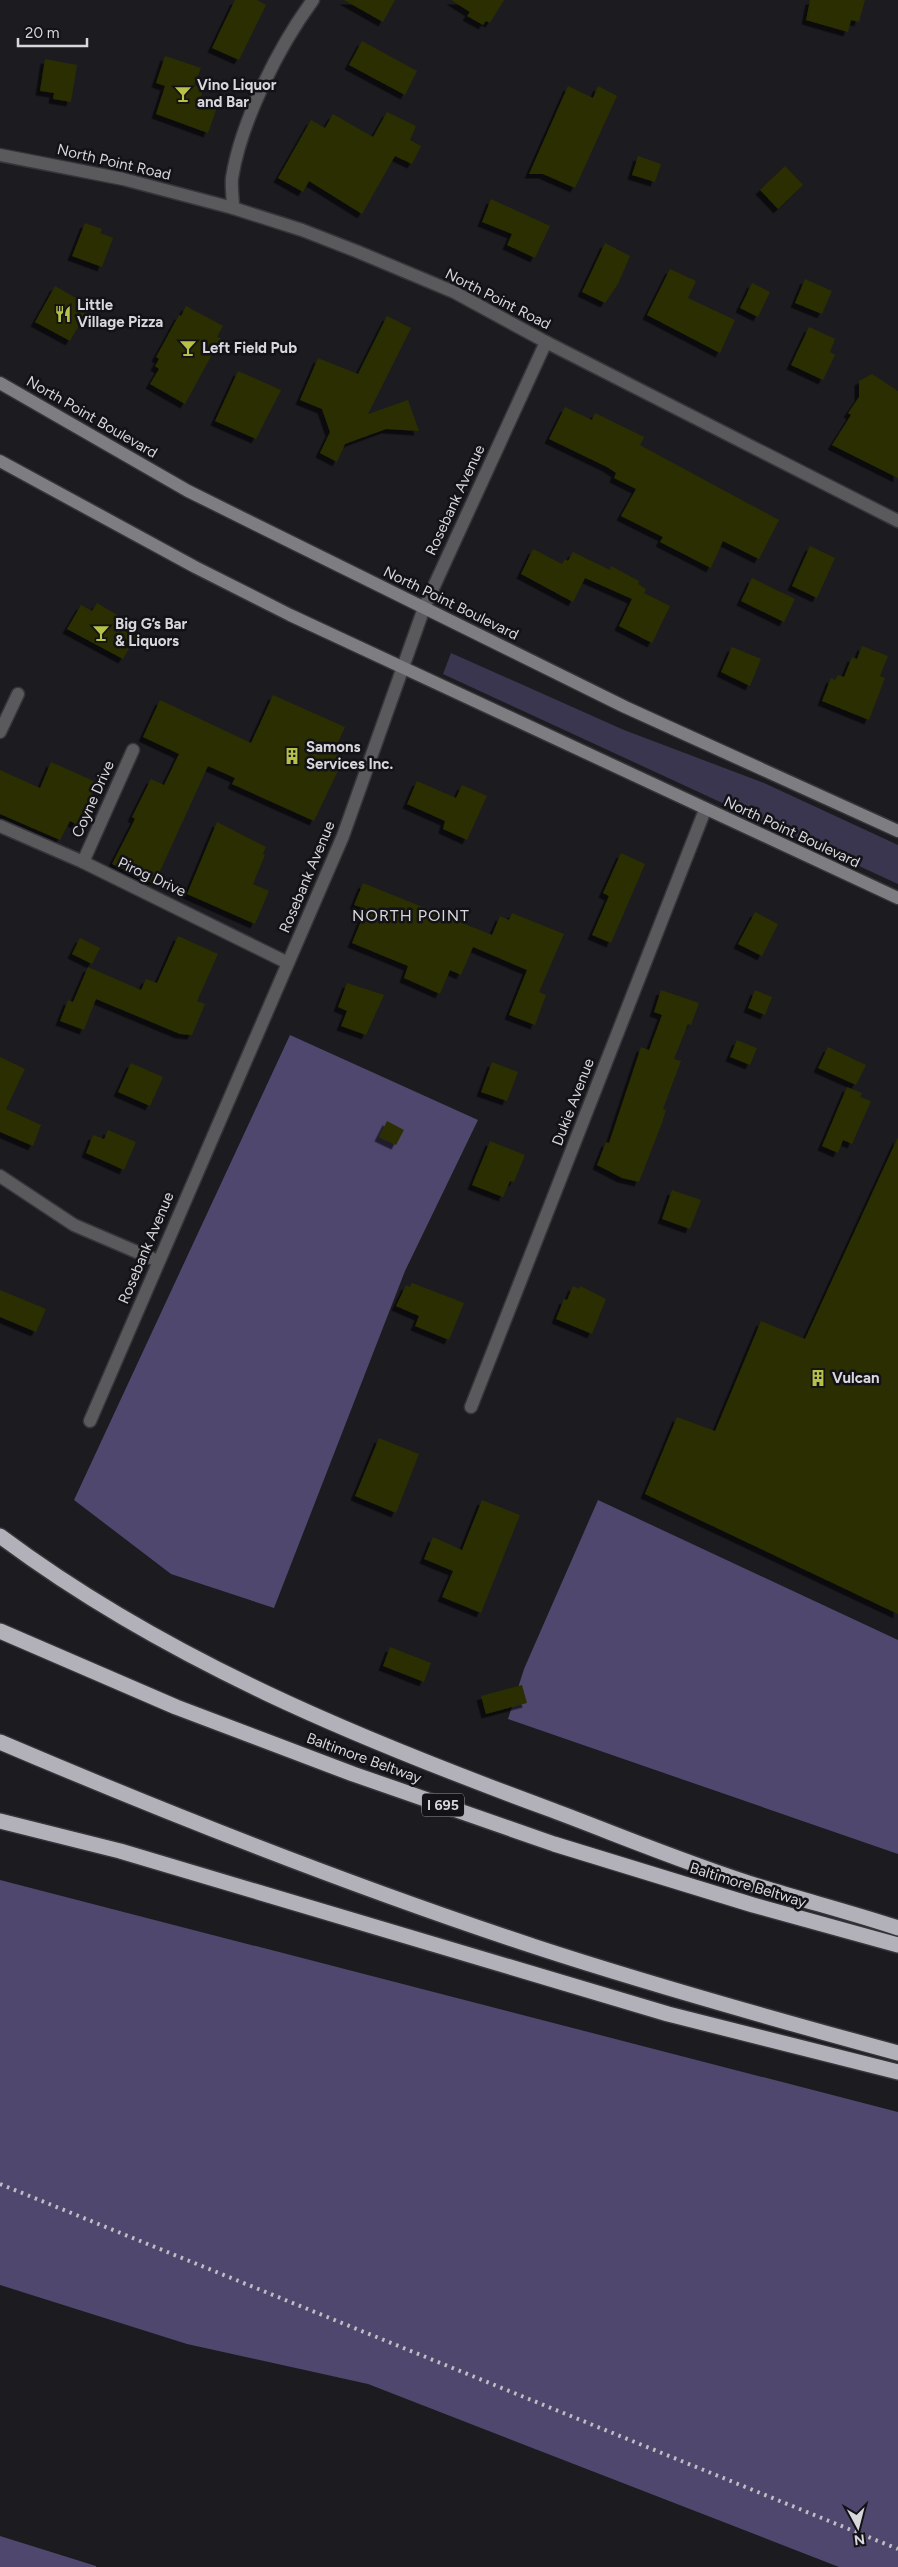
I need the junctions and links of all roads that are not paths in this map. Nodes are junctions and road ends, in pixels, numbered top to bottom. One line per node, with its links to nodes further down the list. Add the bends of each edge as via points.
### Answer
1 (313, 0): 3 (street, via 282,51 247,124 232,178)
2 (0, 155): 3 (street, North Point Road, via 123,179)
3 (233, 208): 4 (street, North Point Road, via 302,230 454,292)
4 (546, 342): 7 (street, North Point Road); 8 (street, Rosebank Avenue)
5 (0, 383): 8 (main road, North Point Boulevard, via 188,491)
6 (0, 461): 9 (main road, North Point Boulevard, via 195,567)
7 (898, 521)
8 (424, 608): 9 (street, Rosebank Avenue); 15 (main road, North Point Boulevard, via 624,707)
9 (402, 666): 13 (main road, North Point Boulevard); 18 (street, Rosebank Avenue, via 351,816)
10 (18, 694): 11 (street)
11 (0, 732)
12 (133, 750): 16 (street, Coyne Drive)
13 (705, 810): 17 (main road, North Point Boulevard); 21 (street, Dukie Avenue)
14 (0, 826): 16 (street, Pirog Drive)
15 (898, 830)
16 (83, 862): 18 (street, Pirog Drive)
17 (898, 898)
18 (288, 963): 20 (street, Rosebank Avenue)
19 (0, 1176): 20 (street, via 74,1225)
20 (158, 1261): 22 (street, Rosebank Avenue)
21 (471, 1407)
22 (90, 1421)
23 (0, 1536): 27 (highway, via 93,1600 171,1646 331,1723 486,1786 759,1887)
24 (0, 1630): 28 (highway, Baltimore Beltway / I 695, via 176,1707 353,1774 564,1847 753,1906)
25 (0, 1742): 29 (highway, via 146,1804 298,1863 518,1941 735,2008)
26 (0, 1821): 30 (highway, via 120,1851 668,2014)
27 (898, 1928)
28 (898, 1945)
29 (898, 2053)
30 (898, 2072)

